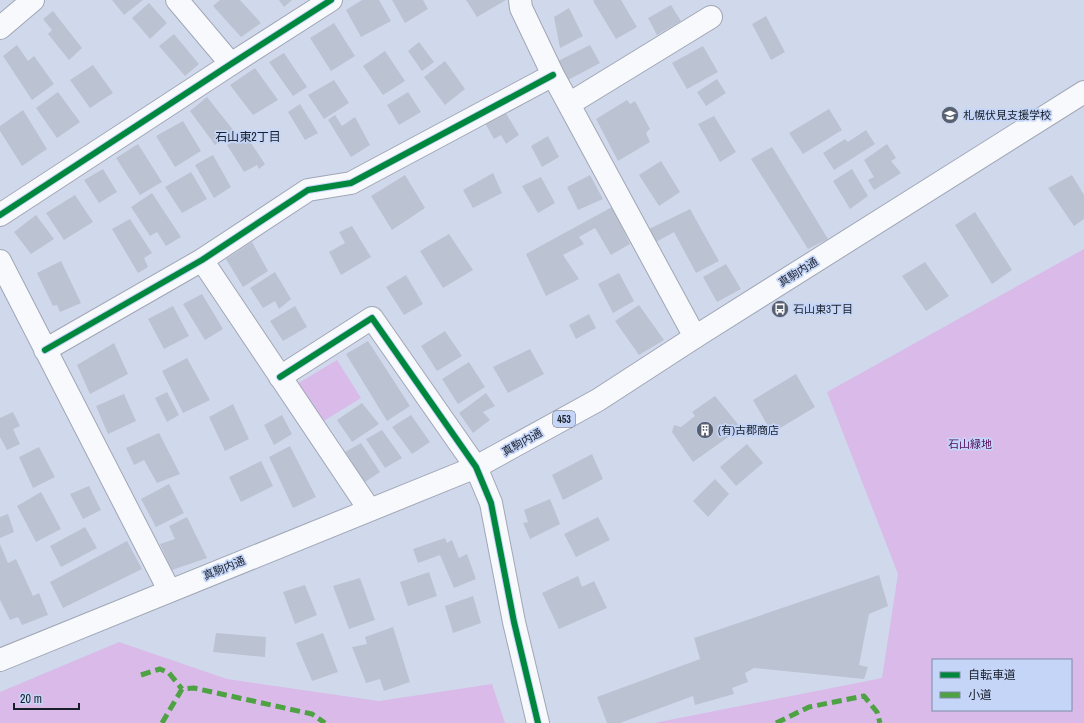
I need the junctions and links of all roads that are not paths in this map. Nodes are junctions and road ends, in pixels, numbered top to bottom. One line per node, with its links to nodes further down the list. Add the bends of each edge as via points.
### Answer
1 (34, 0): 6 (main road)
2 (177, 0): 7 (main road)
3 (332, 0): 7 (main road)
4 (520, 0): 8 (main road, via 521,8)
5 (711, 17): 10 (main road)
6 (0, 28)
7 (231, 64): 11 (main road)
8 (553, 75): 10 (main road); 12 (main road, via 351,183 308,190)
9 (1084, 92): 14 (main road, 真駒内通 / 453)
10 (569, 104): 14 (main road)
11 (0, 215)
12 (202, 260): 15 (main road); 16 (main road)
13 (0, 261): 15 (main road)
14 (695, 337): 17 (main road, 真駒内通 / 453, via 598,400)
15 (45, 350): 19 (main road)
16 (280, 376): 17 (main road, via 372,318); 18 (main road)
17 (476, 467): 18 (main road, 真駒内通 / 453); 21 (main road, via 491,503 514,622)
18 (369, 510): 19 (main road, 真駒内通 / 453)
19 (169, 590): 20 (main road, 真駒内通 / 453)
20 (0, 660)
21 (538, 723)

